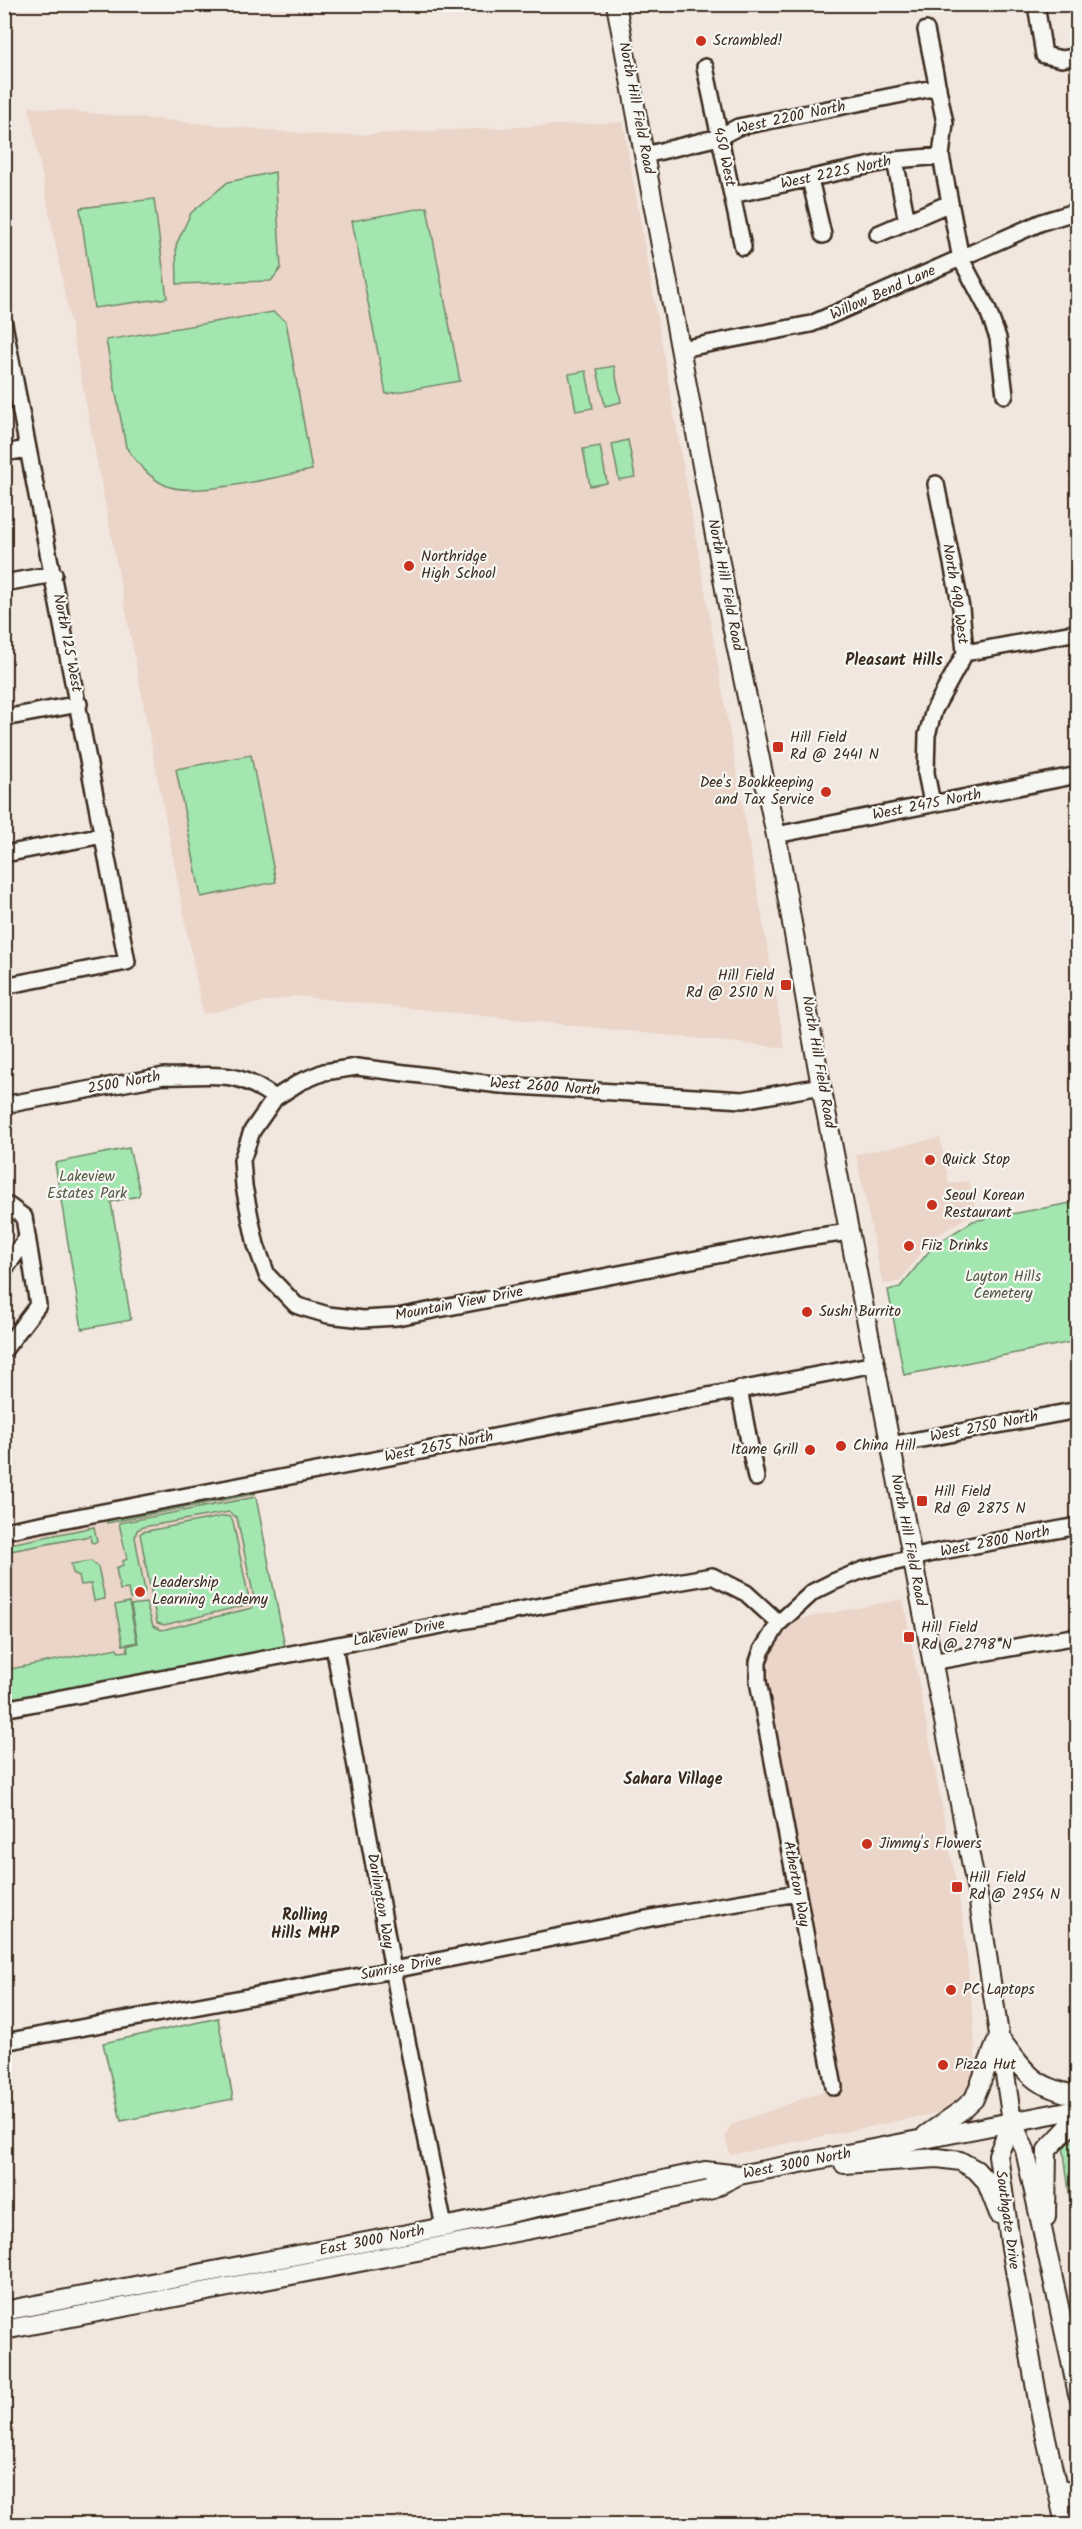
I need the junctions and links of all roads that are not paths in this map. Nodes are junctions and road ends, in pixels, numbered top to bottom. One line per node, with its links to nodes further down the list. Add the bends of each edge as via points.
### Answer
1 (616, 4): 8 (main road, North Hill Field Road)
2 (1036, 4): 4 (street, via 1044,55 1062,59)
3 (926, 30): 6 (street)
4 (1077, 56)
5 (705, 67): 7 (street, 450 West)
6 (938, 87): 7 (street, West 2200 North, via 738,127); 9 (street, via 945,123)
7 (719, 137): 8 (street, West 2200 North); 12 (street, 450 West)
8 (645, 155): 21 (main road, North Hill Field Road)
9 (940, 156): 10 (street, West 2225 North); 13 (street)
10 (895, 160): 11 (street, West 2225 North); 15 (street)
11 (810, 179): 12 (street, West 2225 North); 17 (street)
12 (732, 195): 18 (street, 450 West)
13 (950, 203): 15 (street); 19 (street)
14 (1077, 211): 19 (street, Willow Bend Lane, via 1042,222)
15 (907, 222): 16 (street)
16 (879, 234)
17 (823, 235)
18 (743, 247)
19 (961, 259): 21 (street, Willow Bend Lane, via 811,324); 22 (street, via 998,338)
20 (4, 324): 23 (street, North 125 West)
21 (681, 349): 35 (main road, North Hill Field Road, via 730,616)
22 (1005, 395)
23 (28, 449): 24 (street); 26 (street, North 125 West)
24 (4, 453)
25 (936, 484): 29 (street, North 490 West, via 961,608)
26 (54, 574): 27 (street); 30 (street, North 125 West)
27 (4, 583)
28 (1077, 632): 29 (street)
29 (965, 653): 33 (street, North 490 West, via 934,710 927,735 926,773)
30 (79, 704): 31 (street); 34 (street, North 125 West)
31 (4, 718)
32 (1077, 775): 33 (street, West 2475 North)
33 (932, 803): 35 (street, West 2475 North)
34 (103, 835): 36 (street); 37 (street, North 125 West, via 127,962)
35 (776, 835): 38 (main road, North Hill Field Road)
36 (10, 853)
37 (4, 986)
38 (820, 1086): 39 (street, West 2600 North, via 743,1100 501,1084 357,1067 324,1072); 42 (main road, North Hill Field Road)
39 (275, 1098): 40 (street, 2500 North, via 232,1075 203,1074 164,1076); 42 (street, Mountain View Drive, via 252,1131 242,1161 256,1245 267,1275 296,1305 328,1315 397,1317)
40 (4, 1105)
41 (4, 1206): 43 (street, via 24,1217)
42 (850, 1232): 46 (main road, North Hill Field Road)
43 (27, 1238): 44 (street); 45 (street, via 38,1305)
44 (4, 1270)
45 (4, 1350)
46 (875, 1364): 47 (street, West 2675 North); 49 (main road, North Hill Field Road)
47 (739, 1389): 50 (street); 52 (street, West 2675 North)
48 (1077, 1410): 49 (street, West 2750 North)
49 (890, 1445): 53 (main road, North Hill Field Road)
50 (756, 1478)
51 (1077, 1526): 53 (street, West 2800 North)
52 (4, 1532)
53 (913, 1558): 54 (street, West 2800 North, via 833,1582 813,1592); 57 (main road, North Hill Field Road)
54 (779, 1623): 56 (street, Lakeview Drive, via 746,1593 712,1576); 59 (street, Atherton Way, via 762,1650 758,1681)
55 (1077, 1636): 57 (street)
56 (334, 1646): 58 (street, Lakeview Drive); 60 (street, Darlington Way)
57 (931, 1662): 61 (main road, North Hill Field Road, via 979,1902)
58 (4, 1708)
59 (797, 1893): 60 (street, Sunrise Drive); 63 (street, Atherton Way)
60 (393, 1970): 62 (street, Sunrise Drive); 71 (street, Darlington Way)
61 (999, 2037): 64 (main road, via 1035,2081); 67 (main road, North Hill Field Road); 68 (main road, via 974,2099)
62 (4, 2042)
63 (834, 2087)
64 (1077, 2096)
65 (1077, 2109): 67 (main road, West 3000 North)
66 (1077, 2116): 74 (main road, via 1047,2151)
67 (1012, 2121): 68 (main road, West 3000 North); 72 (main road, Southgate Drive, via 998,2155); 74 (main road, Southgate Drive, via 1025,2150)
68 (918, 2140): 69 (main road, West 3000 North)
69 (771, 2168): 70 (main road, West 3000 North); 72 (main road, via 940,2158 960,2161 976,2170 988,2184)
70 (739, 2175): 71 (main road, East 3000 North, via 705,2171); 73 (main road, West 3000 North, via 709,2190)
71 (444, 2227): 75 (main road, via 438,2238 360,2254); 76 (main road, East 3000 North)
72 (1010, 2242): 79 (main road, Southgate Drive)
73 (449, 2246): 75 (main road, East 3000 North)
74 (1046, 2252): 78 (main road, Southgate Drive)
75 (346, 2265): 77 (main road, East 3000 North)
76 (4, 2311)
77 (4, 2330)
78 (1077, 2394)
79 (1057, 2487): 80 (main road); 81 (main road, Southgate Drive)
80 (1077, 2499)
81 (1065, 2524)

